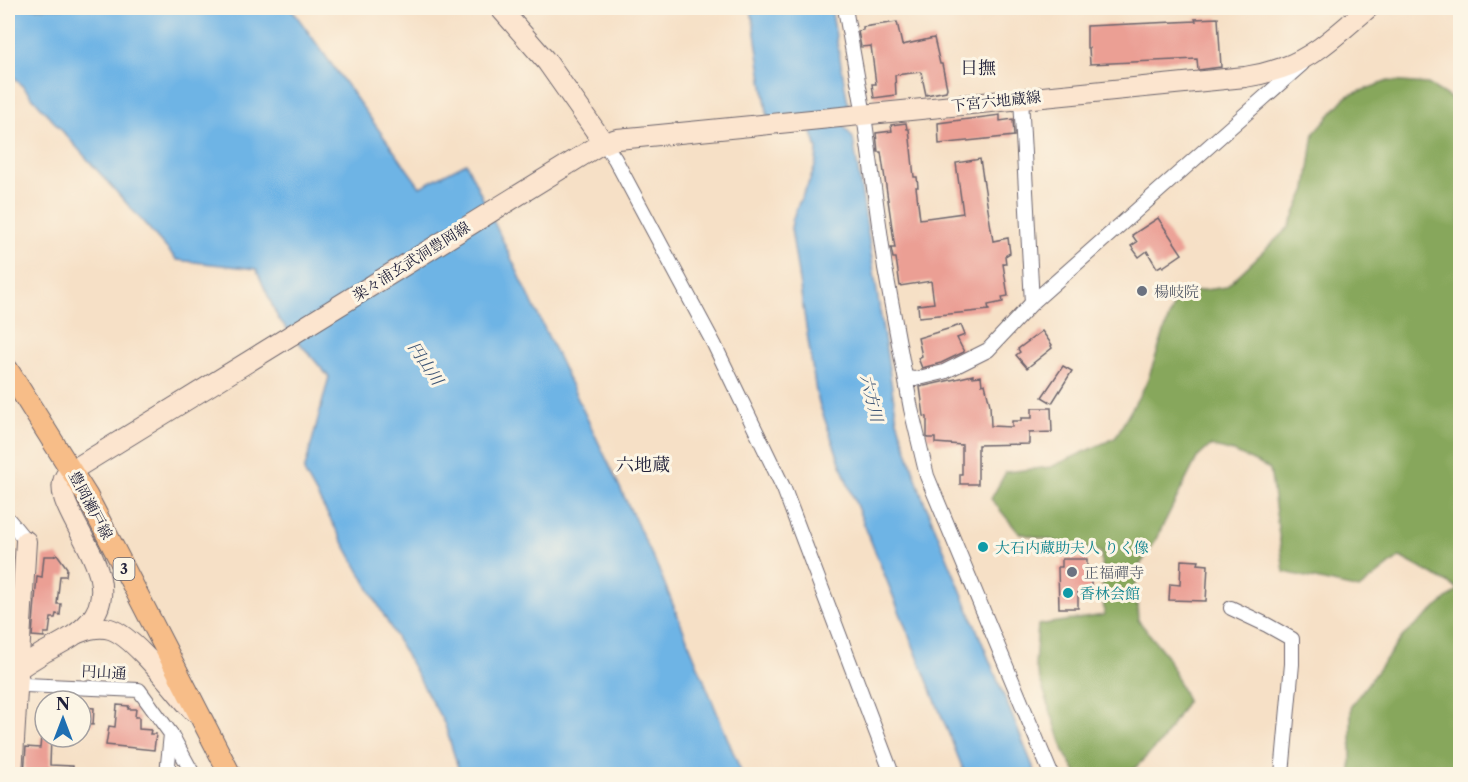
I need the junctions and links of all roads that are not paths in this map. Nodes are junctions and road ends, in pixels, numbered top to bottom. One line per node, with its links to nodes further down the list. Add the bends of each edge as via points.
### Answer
1 (500, 8): 7 (main road, via 547,62)
2 (845, 8): 6 (street)
3 (1368, 8): 4 (main road, 下宮六地蔵線)
4 (1311, 53): 5 (main road, 下宮六地蔵線, via 1283,68 1245,77); 8 (street)
5 (1021, 98): 6 (main road, 下宮六地蔵線); 8 (street)
6 (859, 116): 7 (main road, 下宮六地蔵線, via 631,138); 10 (street)
7 (598, 146): 11 (main road, 楽々浦玄武洞豊岡線); 23 (street, via 615,159 714,344 784,489)
8 (1032, 303): 10 (street, via 988,350 944,372)
9 (8, 370): 11 (main road, 豊岡瀬戸線 / 3)
10 (906, 378): 24 (street, via 927,476)
11 (79, 466): 15 (main road, via 63,480 63,492 101,583 94,615); 17 (main road, 豊岡瀬戸線 / 3)
12 (8, 519): 13 (street)
13 (26, 541): 16 (main road)
14 (1231, 608): 25 (street, via 1292,639)
15 (78, 633): 16 (main road); 17 (main road, via 107,628 125,637)
16 (18, 669): 18 (street, 円山通, via 25,685 139,690); 19 (main road)
17 (202, 720): 22 (main road, 豊岡瀬戸線 / 3)
18 (171, 734): 20 (street); 21 (street)
19 (12, 774)
20 (166, 774)
21 (193, 774)
22 (230, 774)
23 (892, 774)
24 (1052, 774)
25 (1282, 774)

